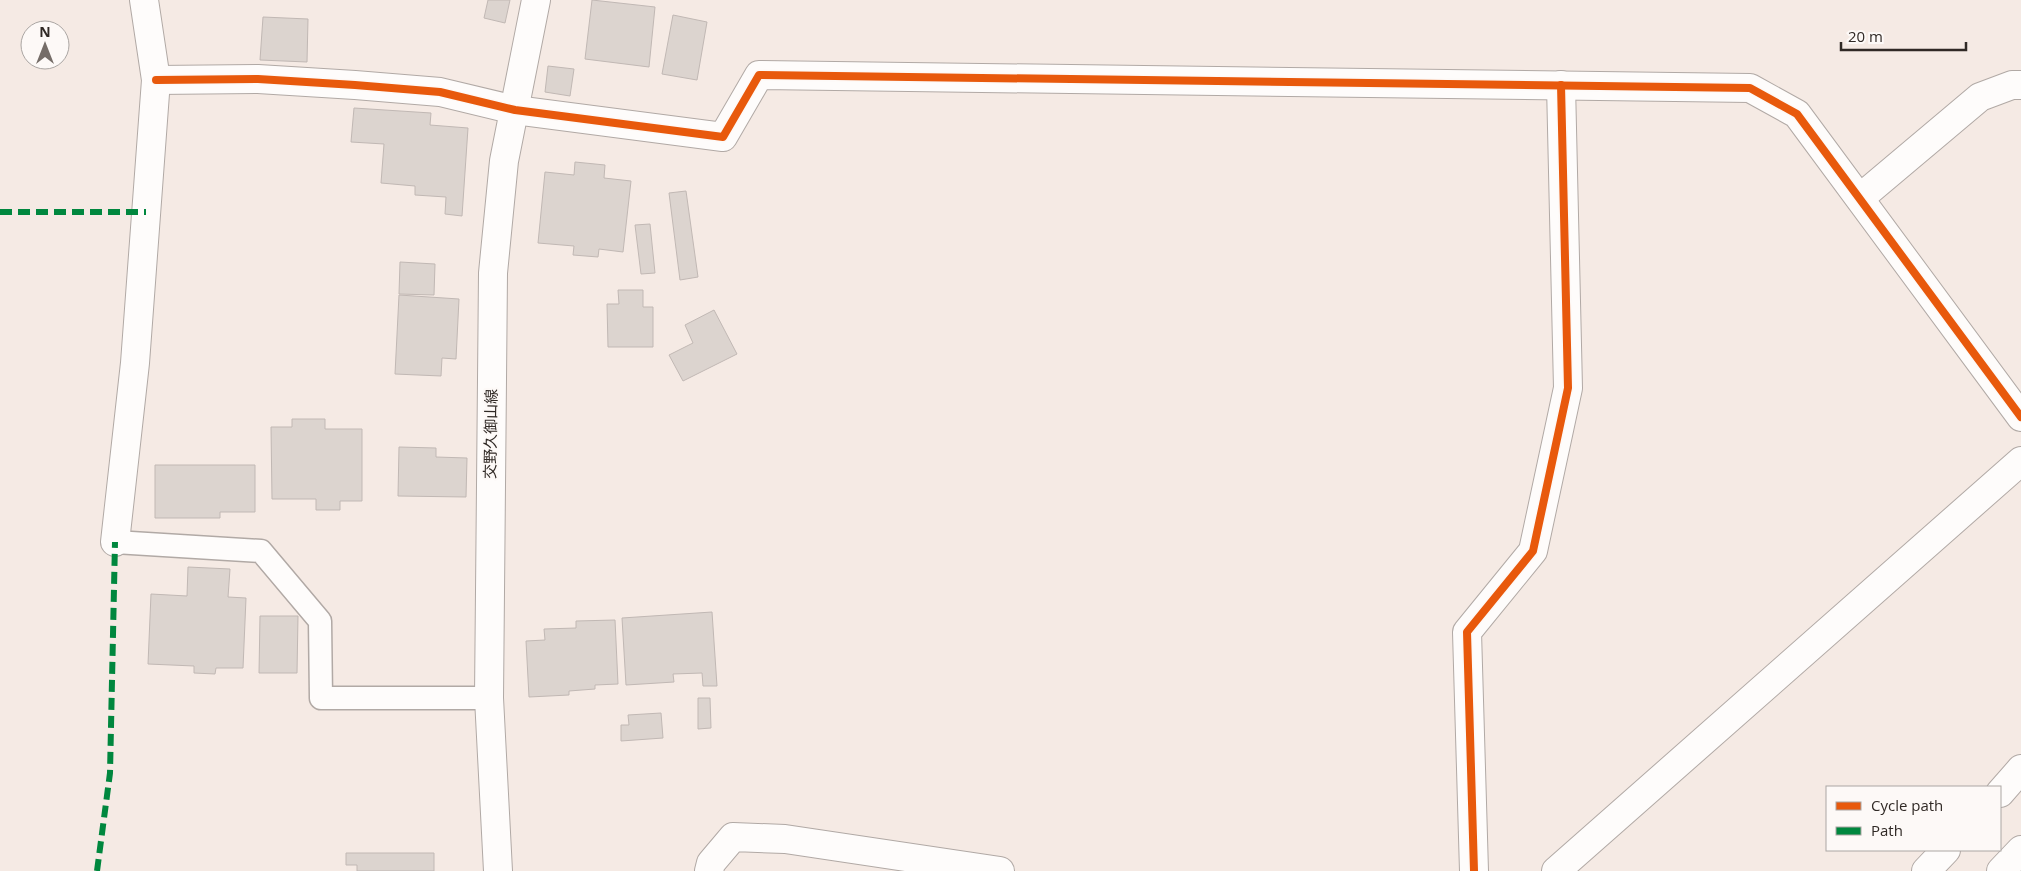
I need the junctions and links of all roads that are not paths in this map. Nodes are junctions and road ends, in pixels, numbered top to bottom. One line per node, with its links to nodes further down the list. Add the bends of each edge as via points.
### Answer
1 (144, 0): 3 (main road)
2 (536, 0): 6 (main road, 交野久御山線)
3 (156, 80): 6 (main road, via 258,79 440,92); 10 (main road, via 135,363)
4 (1561, 85): 6 (main road, via 759,75 724,137); 7 (main road, via 1750,88 1797,114); 19 (main road, via 1568,388 1533,551 1467,632)
5 (2021, 85): 7 (main road, via 2012,85 1980,97)
6 (515, 110): 11 (main road, 交野久御山線, via 504,161 493,273)
7 (1860, 198): 8 (main road)
8 (2021, 418)
9 (2021, 461): 20 (main road)
10 (115, 542): 11 (lane, via 261,551 320,621 321,698)
11 (488, 698): 16 (main road, 交野久御山線)
12 (2021, 769): 13 (main road)
13 (2001, 792)
14 (2021, 850): 22 (main road)
15 (1945, 851): 21 (main road)
16 (498, 871)
17 (709, 871): 18 (main road, via 733,837 785,839)
18 (1000, 871)
19 (1474, 871)
20 (1556, 871)
21 (1926, 871)
22 (2001, 871)

